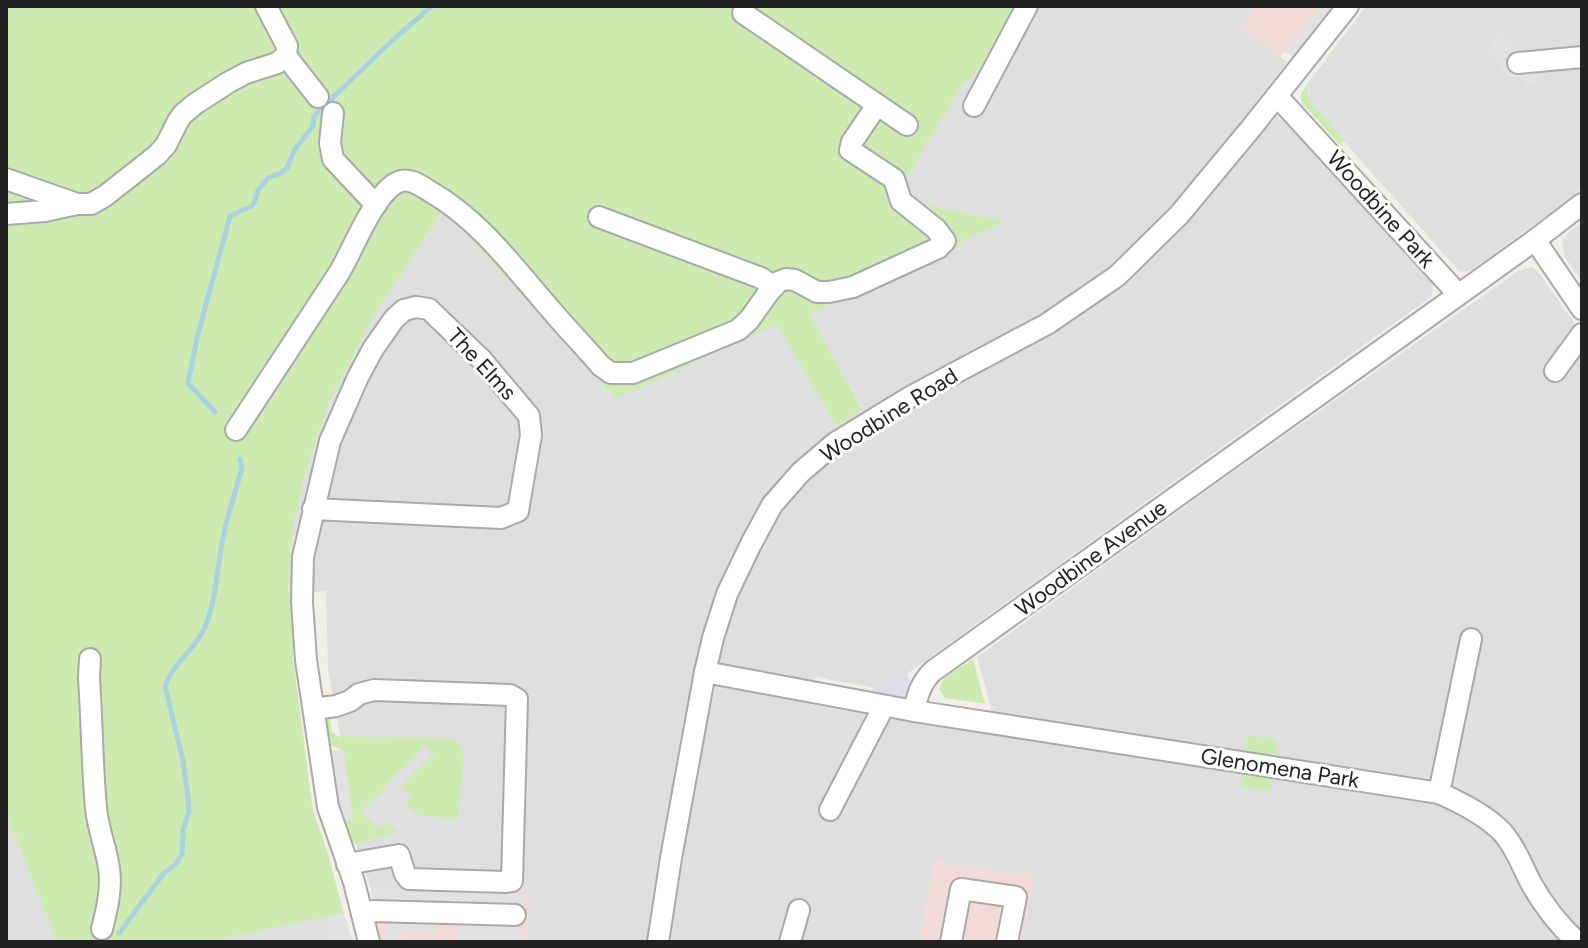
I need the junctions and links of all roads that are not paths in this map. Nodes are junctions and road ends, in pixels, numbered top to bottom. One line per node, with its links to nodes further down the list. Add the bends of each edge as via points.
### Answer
1 (266, 6): 5 (street, via 287,46)
2 (1027, 6): 11 (street)
3 (1348, 6): 8 (street)
4 (743, 13): 10 (street)
5 (286, 56): 9 (street); 15 (street, via 195,104 157,155 105,196)
6 (1582, 57): 7 (street)
7 (1518, 63)
8 (1277, 96): 22 (street, Woodbine Park); 30 (street, Woodbine Road, via 1179,215 1117,276 1047,324 835,443 801,472 772,505 751,544 727,594)
9 (318, 97)
10 (877, 105): 13 (street); 21 (street, via 850,150 894,179 901,201 945,241 853,287 817,292 786,279)
11 (974, 106)
12 (333, 113): 17 (street, via 333,159)
13 (907, 125)
14 (6, 179): 15 (street)
15 (77, 204): 18 (street)
16 (1582, 204): 20 (street)
17 (376, 205): 21 (street, via 393,185 408,180 452,204 611,373 633,373 738,330); 26 (street, via 339,273)
18 (6, 214)
19 (599, 217): 21 (street)
20 (1535, 240): 22 (street); 23 (street)
21 (774, 287)
22 (1458, 294): 33 (street, Woodbine Avenue, via 933,671)
23 (1582, 309)
24 (1582, 334): 25 (street)
25 (1555, 371)
26 (236, 430)
27 (313, 509): 27 (street, The Elms, via 501,518 518,511 531,435 529,416 429,309 404,310 358,377 330,441); 32 (street, The Elms, via 303,557 302,602)
28 (1471, 639): 34 (street)
29 (90, 659): 40 (street, via 98,829 110,884)
30 (705, 672): 31 (street); 42 (street, Woodbine Road)
31 (884, 706): 33 (street); 35 (street)
32 (314, 709): 36 (street, The Elms, via 328,807); 36 (street, via 374,690 517,699 512,881 409,879 399,855)
33 (914, 711): 34 (street, Glenomena Park)
34 (1439, 793): 46 (street, Glenomena Park, via 1503,833 1544,904)
35 (830, 810)
36 (347, 864): 38 (street, The Elms)
37 (799, 910): 43 (street)
38 (362, 914): 39 (street); 41 (street, The Elms)
39 (515, 915)
40 (102, 929)
41 (369, 942)
42 (658, 942)
43 (790, 942)
44 (951, 942): 45 (street, via 961,889 1016,897)
45 (1007, 942)
46 (1577, 942)

